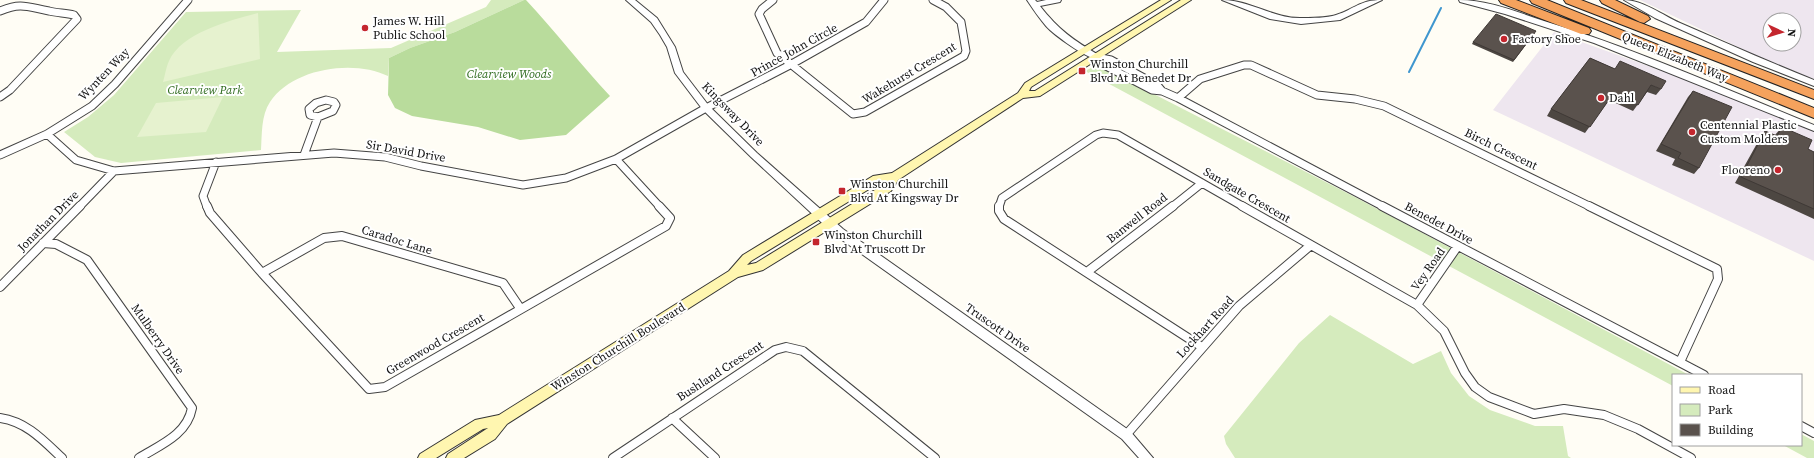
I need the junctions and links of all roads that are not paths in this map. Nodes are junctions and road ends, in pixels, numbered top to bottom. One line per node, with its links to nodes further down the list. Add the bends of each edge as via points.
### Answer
1 (188, 0): 35 (street, Wynten Way, via 104,95 81,114)
2 (630, 0): 31 (street, Kingsway Drive, via 654,20 664,34 680,73)
3 (773, 0): 24 (street, via 759,14 777,53)
4 (884, 0): 24 (street, Prince John Circle, via 866,22)
5 (933, 0): 24 (street, Wakehurst Crescent, via 961,22 966,51 964,56 865,112 853,114)
6 (1057, 0): 18 (street)
7 (1167, 0): 22 (main road, Winston Churchill Boulevard)
8 (1187, 0): 23 (main road, Winston Churchill Boulevard)
9 (1226, 0): 19 (street)
10 (1378, 0): 19 (street, via 1337,18 1321,20 1283,19 1258,12)
11 (1463, 0): 34 (street, via 1507,11 1568,32)
12 (1497, 0): 21 (highway)
13 (1504, 0): 21 (highway)
14 (1536, 0): 26 (highway, Queen Elizabeth Way)
15 (1570, 0): 27 (highway, Queen Elizabeth Way)
16 (1606, 0): 27 (highway)
17 (1628, 0): 25 (street, via 1658,16)
18 (1033, 2): 22 (street, via 1050,25)
19 (1238, 2)
20 (0, 11): 29 (street, via 24,2 45,10 74,15 76,18 73,25 10,90)
21 (1564, 23): 26 (highway, via 1686,68)
22 (1085, 50): 23 (street); 28 (main road, Winston Churchill Boulevard, via 1028,85)
23 (1096, 57): 28 (main road, Winston Churchill Boulevard, via 1037,94); 30 (street, Benedet Drive, via 1104,65 1152,90)
24 (790, 65): 31 (street, Prince John Circle)
25 (1814, 83)
26 (1745, 86): 32 (highway, Queen Elizabeth Way)
27 (1814, 94)
28 (1021, 95): 41 (main road, Winston Churchill Boulevard)
29 (0, 97)
30 (1178, 98): 47 (street, Benedet Drive); 55 (street, Birch Crescent, via 1200,79 1251,65 1317,95 1370,101 1709,264 1717,269 1718,279)
31 (706, 108): 38 (street, Sir David Drive); 43 (street, Kingsway Drive)
32 (1814, 114)
33 (318, 117): 36 (street)
34 (1814, 128)
35 (48, 134): 37 (street, Wynten Way); 40 (street, Sir David Drive, via 76,160)
36 (304, 154): 38 (street, Sir David Drive, via 334,153 385,157 523,185 566,178); 39 (street, Sir David Drive)
37 (0, 155)
38 (616, 159): 53 (street, Greenwood Crescent, via 670,218 666,226)
39 (216, 162): 40 (street, Sir David Drive); 49 (street, Greenwood Crescent, via 203,196 210,213)
40 (114, 171): 45 (street, Jonathan Drive)
41 (894, 177): 43 (main road, Winston Churchill Boulevard, via 877,179); 44 (main road, Winston Churchill Boulevard, via 887,188)
42 (1202, 183): 46 (street, Sandgate Crescent); 48 (street, Banwell Road); 48 (street, Sandgate Crescent, via 1118,135 1103,133 1096,135 1002,198 999,214)
43 (820, 214): 44 (street, Kingsway Drive); 50 (main road, Winston Churchill Boulevard, via 747,258)
44 (830, 223): 50 (main road, Winston Churchill Boulevard, via 759,267); 62 (street, Truscott Drive, via 839,232)
45 (43, 243): 51 (street, Jonathan Drive); 64 (street, Mulberry Drive, via 56,244 87,260 192,408 192,416 184,428)
46 (1311, 245): 52 (street, Sandgate Crescent); 54 (street, Lockhart Road, via 1239,306)
47 (1457, 247): 52 (street, Vey Road); 55 (street, Benedet Drive)
48 (1087, 272): 54 (street, Sandgate Crescent)
49 (262, 274): 53 (street, Caradoc Lane, via 324,238 342,236 503,284); 53 (street, Greenwood Crescent, via 369,389 385,388)
50 (733, 274): 59 (main road, Winston Churchill Boulevard)
51 (0, 287)
52 (1417, 305): 71 (street, Sandgate Crescent, via 1444,331 1465,373 1475,387 1489,397 1534,414 1564,410 1604,415 1638,429)
53 (520, 308)
54 (1202, 347): 62 (street, Lockhart Road)
55 (1680, 362): 56 (street, Benedet Drive)
56 (1702, 374)
57 (0, 418): 63 (street, via 28,426)
58 (672, 418): 67 (street, Bushland Crescent); 68 (street); 69 (street, Bushland Crescent, via 775,350 795,348 804,351)
59 (502, 420): 65 (main road, Winston Churchill Boulevard, via 480,424); 66 (main road, Winston Churchill Boulevard, via 490,435)
60 (1802, 427): 61 (street)
61 (1814, 433)
62 (1126, 435): 70 (street, Truscott Drive)
63 (62, 458)
64 (139, 458)
65 (425, 458)
66 (453, 458)
67 (614, 458)
68 (715, 458)
69 (934, 458)
70 (1147, 458)
71 (1691, 458)

